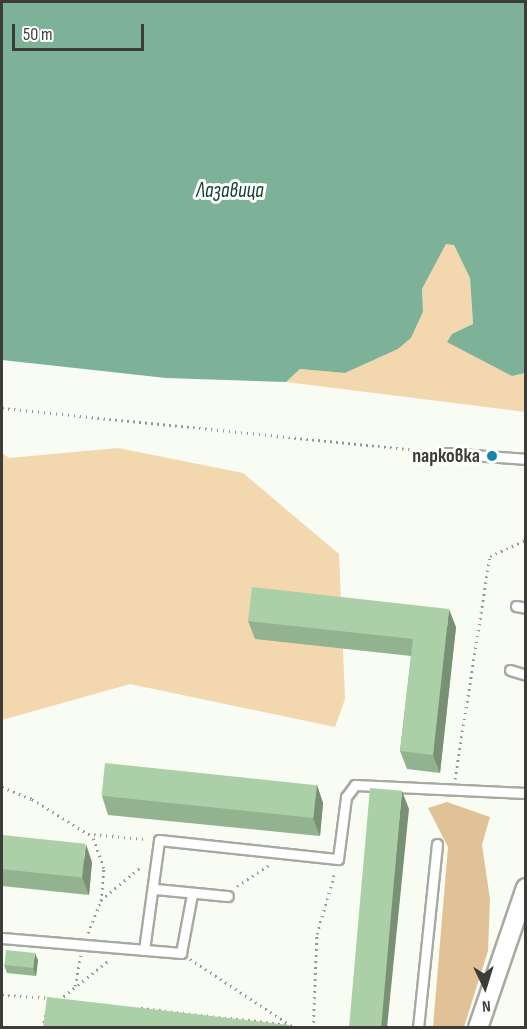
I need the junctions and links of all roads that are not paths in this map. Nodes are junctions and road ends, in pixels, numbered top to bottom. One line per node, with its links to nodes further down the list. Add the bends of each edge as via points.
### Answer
1 (447, 453): 2 (lane)
2 (525, 459)
3 (510, 670): 4 (lane)
4 (525, 675)
5 (525, 793): 8 (lane, via 355,784 346,797 338,859 159,840)
6 (437, 844): 13 (lane)
7 (525, 888): 14 (street)
8 (154, 889): 9 (lane); 12 (lane)
9 (192, 894): 10 (lane); 12 (lane, via 181,953)
10 (228, 896)
11 (2, 938): 12 (lane)
12 (144, 950)
13 (418, 1028)
14 (478, 1028)

